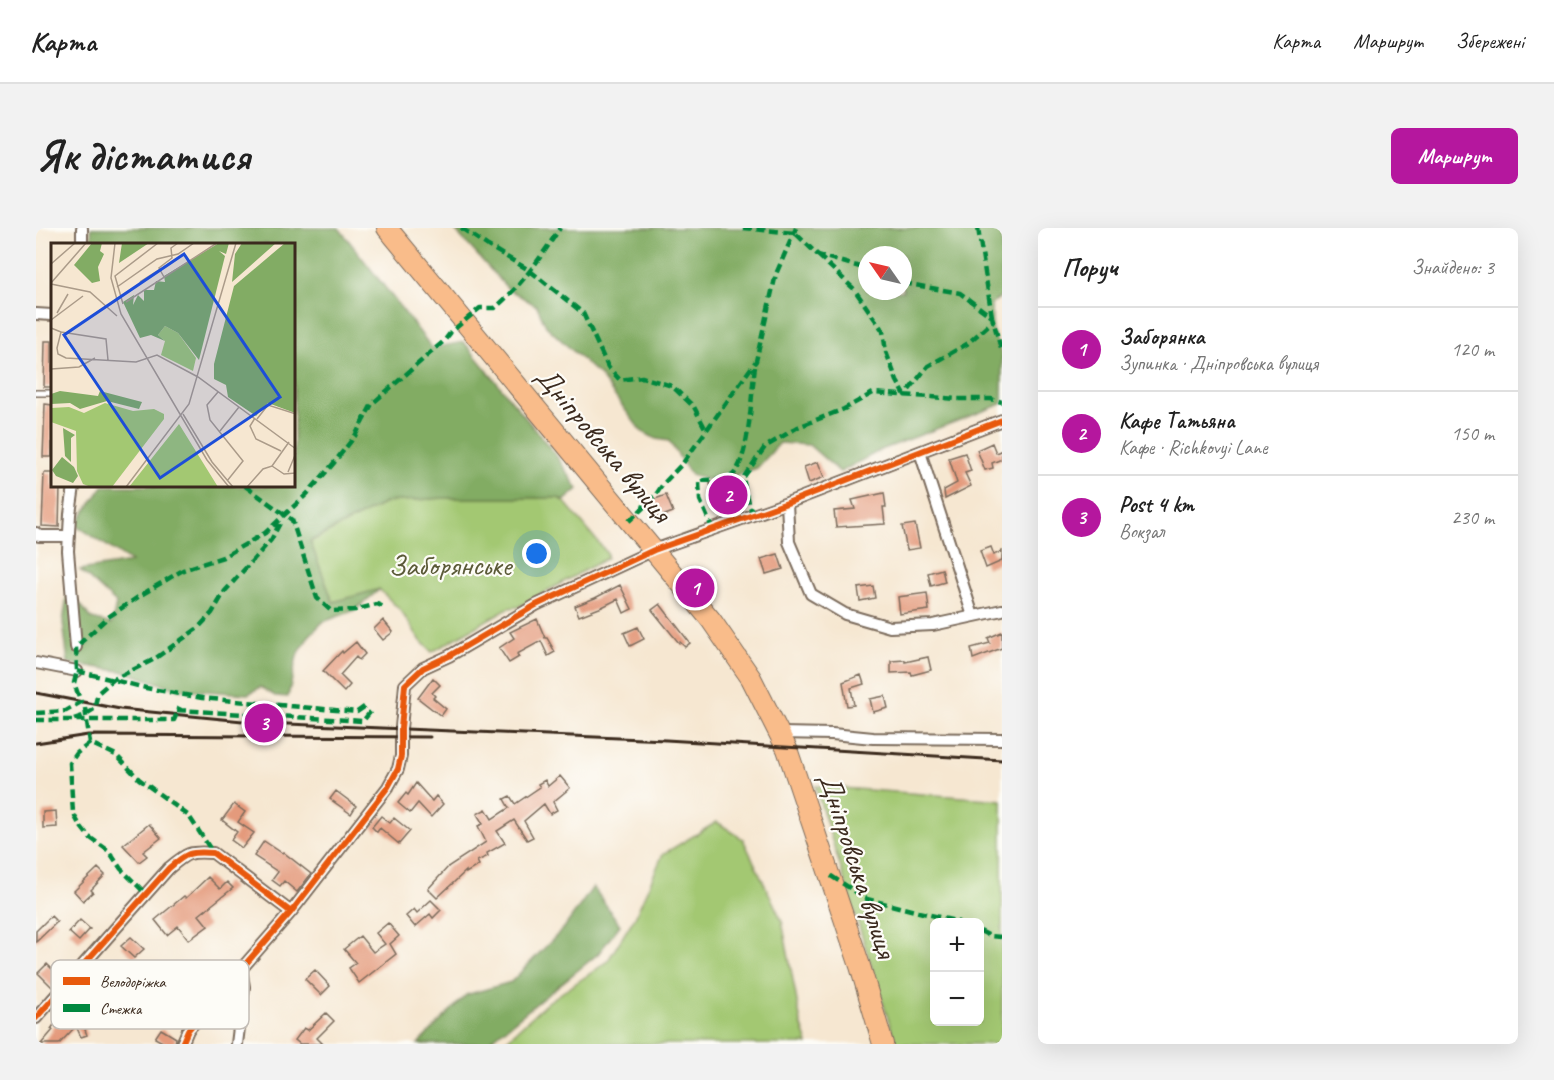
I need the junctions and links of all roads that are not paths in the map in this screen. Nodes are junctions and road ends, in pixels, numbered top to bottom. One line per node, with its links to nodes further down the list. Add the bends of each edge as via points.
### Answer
1 (387, 228): 10 (highway, Дніпровська вулиця)
2 (36, 314): 3 (street)
3 (51, 315)
4 (1002, 420): 5 (street)
5 (920, 452): 7 (street); 12 (street)
6 (74, 488): 9 (street)
7 (787, 503): 10 (street); 12 (street, via 789,542 811,594 845,614 890,627 933,625)
8 (36, 533): 9 (street)
9 (69, 536): 13 (street)
10 (654, 550): 16 (highway, Дніпровська вулиця, via 711,620 751,678); 18 (street, via 536,605 411,678 405,685 398,769)
11 (1002, 610): 12 (street)
12 (973, 616)
13 (76, 647)
14 (36, 663): 15 (street)
15 (77, 671)
16 (780, 733): 17 (street); 27 (highway, Дніпровська вулиця, via 813,823)
17 (1002, 739)
18 (291, 912): 19 (street, via 213,854 186,854); 20 (street)
19 (87, 960)
20 (248, 960)
21 (51, 1001): 22 (street)
22 (36, 1018)
23 (189, 1029): 25 (street)
24 (239, 1029): 26 (street)
25 (183, 1044)
26 (237, 1044)
27 (883, 1044)

